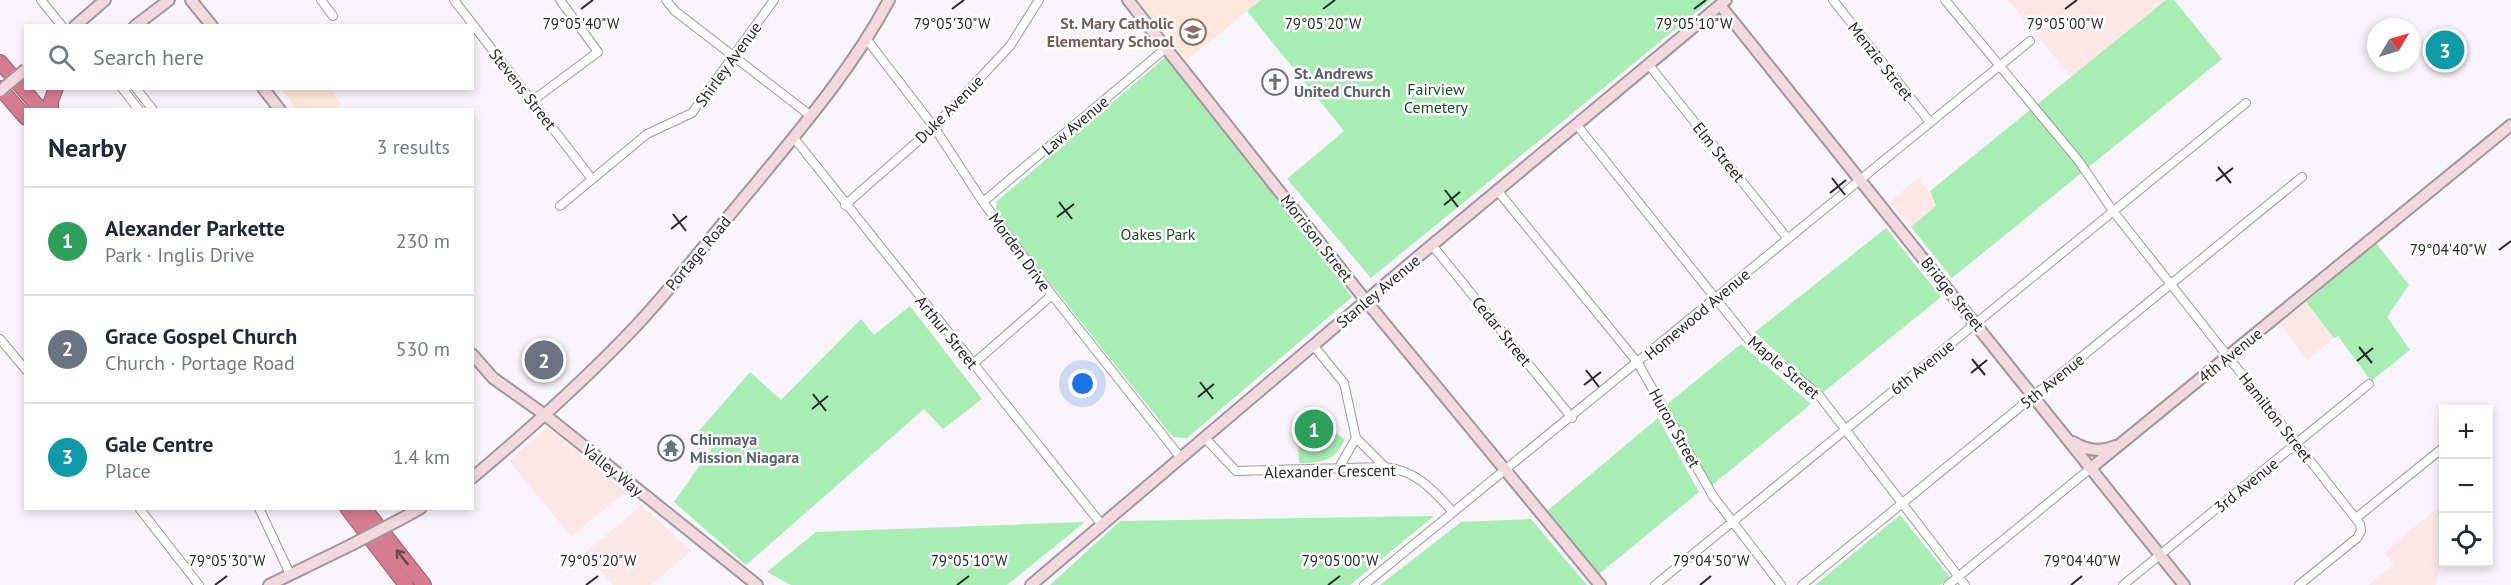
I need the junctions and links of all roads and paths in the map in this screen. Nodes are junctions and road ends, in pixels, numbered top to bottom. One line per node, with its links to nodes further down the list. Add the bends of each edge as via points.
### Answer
1 (41, 0): 19 (street)
2 (105, 0): 20 (street)
3 (162, 0): 17 (street)
4 (169, 0): 17 (street)
5 (191, 0): 22 (street)
6 (321, 0): 18 (street)
7 (454, 0): 23 (street, Stevens Street)
8 (560, 0): 40 (street, via 598,51)
9 (666, 0): 28 (street)
10 (774, 0): 28 (street, Shirley Avenue)
11 (889, 0): 25 (street, Portage Road)
12 (1039, 0): 52 (street, Duke Avenue, via 1010,46)
13 (1128, 0): 27 (street, Morrison Street)
14 (1833, 0): 49 (street, Menzie Street)
15 (1945, 0): 31 (street)
16 (1723, 3): 30 (street, Stanley Avenue); 56 (street, Bridge Street)
17 (153, 12): 21 (street)
18 (333, 16)
19 (60, 24)
20 (77, 24)
21 (138, 24)
22 (210, 24)
23 (473, 24)
24 (474, 26): 40 (street, Stevens Street)
25 (868, 41): 48 (street, Portage Road); 52 (street, Morden Drive)
26 (2030, 41): 31 (street, Homewood Avenue)
27 (1166, 48): 58 (street, Law Avenue); 67 (street, Morrison Street)
28 (735, 56): 48 (street); 55 (street, Shirley Avenue, via 692,113 647,134)
29 (0, 62): 33 (highway)
30 (1649, 65): 50 (street, Stanley Avenue); 62 (street, Elm Street)
31 (1998, 67): 49 (street, Homewood Avenue); 61 (street, Hamilton Street, via 2078,160)
32 (24, 71): 34 (street, bridge)
33 (22, 84)
34 (0, 89): 47 (highway)
35 (26, 90): 42 (highway)
36 (55, 90): 43 (highway)
37 (124, 90): 44 (street)
38 (138, 90): 45 (street)
39 (265, 90): 46 (street)
40 (532, 101): 55 (street, Stevens Street)
41 (2246, 103): 61 (street, 6th Avenue)
42 (40, 108)
43 (51, 108)
44 (137, 108)
45 (151, 108)
46 (278, 108)
47 (24, 116)
48 (811, 116): 53 (street, Portage Road)
49 (1929, 121): 56 (street, Homewood Avenue)
50 (1576, 124): 57 (street, Stanley Avenue); 66 (street, Maple Street)
51 (2511, 125): 72 (street, 4th Avenue)
52 (934, 126): 58 (street, Morden Drive); 59 (street, Duke Avenue)
53 (794, 138): 59 (street, Arthur Street); 78 (street, Portage Road, via 635,326)
54 (2302, 177): 64 (street, 5th Avenue)
55 (591, 178): 60 (street, Shirley Avenue)
56 (1861, 178): 62 (street, Homewood Avenue); 68 (street, Bridge Street)
57 (1497, 190): 63 (street, Stanley Avenue); 73 (street, Huron Street)
58 (983, 202): 65 (street, Morden Drive)
59 (845, 204): 74 (street, Arthur Street)
60 (560, 206)
61 (2114, 212): 64 (street, Hamilton Street); 68 (street, 6th Avenue)
62 (1788, 239): 66 (street, Homewood Avenue)
63 (1432, 245): 67 (street, Stanley Avenue); 79 (street, Cedar Street)
64 (2171, 284): 72 (street, Hamilton Street); 77 (street, 5th Avenue)
65 (1052, 296): 74 (street); 87 (street, Morden Drive)
66 (1715, 298): 73 (street, Homewood Avenue); 80 (street, Maple Street, via 1748,339 1818,394)
67 (1366, 301): 70 (street, Stanley Avenue); 91 (street, Morrison Street)
68 (1977, 323): 77 (street, Bridge Street); 80 (street, 6th Avenue)
69 (0, 339): 75 (street)
70 (1313, 345): 81 (street, Stanley Avenue); 82 (street, via 1344,383)
71 (474, 356): 78 (street, Valley Way, via 493,378)
72 (2228, 357): 84 (street, Hamilton Street); 85 (street, 4th Avenue)
73 (1638, 363): 79 (street, Homewood Avenue); 101 (street, Huron Street, via 1713,496)
74 (973, 364): 102 (street, Arthur Street)
75 (24, 368)
76 (2369, 384): 84 (street, 3rd Avenue)
77 (2034, 396): 83 (street, Bridge Street); 93 (street, 5th Avenue)
78 (544, 415): 92 (street, Portage Road); 110 (street, Valley Way)
79 (1572, 417): 91 (street, Homewood Avenue)
80 (1845, 429): 93 (street, Maple Street); 101 (street, 6th Avenue)
81 (1205, 438): 87 (street, Stanley Avenue); 90 (street, Alexander Crescent, via 1236,471)
82 (1356, 438): 88 (street); 90 (street)
83 (2067, 438): 85 (street, via 2092,450); 89 (street, Bridge Street)
84 (2297, 443): 100 (street, Hamilton Street); 103 (street, 3rd Avenue)
85 (2121, 444): 89 (street, 4th Avenue)
86 (2439, 451): 100 (street)
87 (1181, 458): 102 (street, Stanley Avenue)
88 (1385, 467): 90 (street, Alexander Crescent); 99 (street, Alexander Crescent, via 1414,475)
89 (2091, 468): 103 (street, Bridge Street); 105 (street, 4th Avenue)
90 (1338, 469)
91 (1507, 471): 99 (street, Homewood Avenue); 113 (street, Morrison Street)
92 (474, 476)
93 (1901, 504): 105 (street, Maple Street); 116 (street, 5th Avenue)
94 (141, 510): 106 (street)
95 (260, 510): 104 (street)
96 (349, 510): 108 (highway)
97 (366, 510): 109 (highway, one-way to 97)
98 (417, 510): 104 (street, bridge)
99 (1453, 512): 112 (street, Homewood Avenue)
100 (2356, 518): 121 (street, via 2362,528 2355,540)
101 (1733, 520): 114 (street, 6th Avenue); 115 (street, Huron Street)
102 (1102, 525): 111 (street, Stanley Avenue)
103 (2160, 555): 119 (street, 3rd Avenue); 120 (street, Bridge Street)
104 (290, 574): 107 (street)
105 (1959, 576): 117 (street, 4th Avenue); 118 (street, Maple Street)
106 (199, 585)
107 (269, 585)
108 (406, 585)
109 (424, 585)
110 (757, 585)
111 (1031, 585)
112 (1364, 585)
113 (1600, 585)
114 (1655, 585)
115 (1781, 585)
116 (1802, 585)
117 (1948, 585)
118 (1965, 585)
119 (2123, 585)
120 (2184, 585)
121 (2299, 585)

